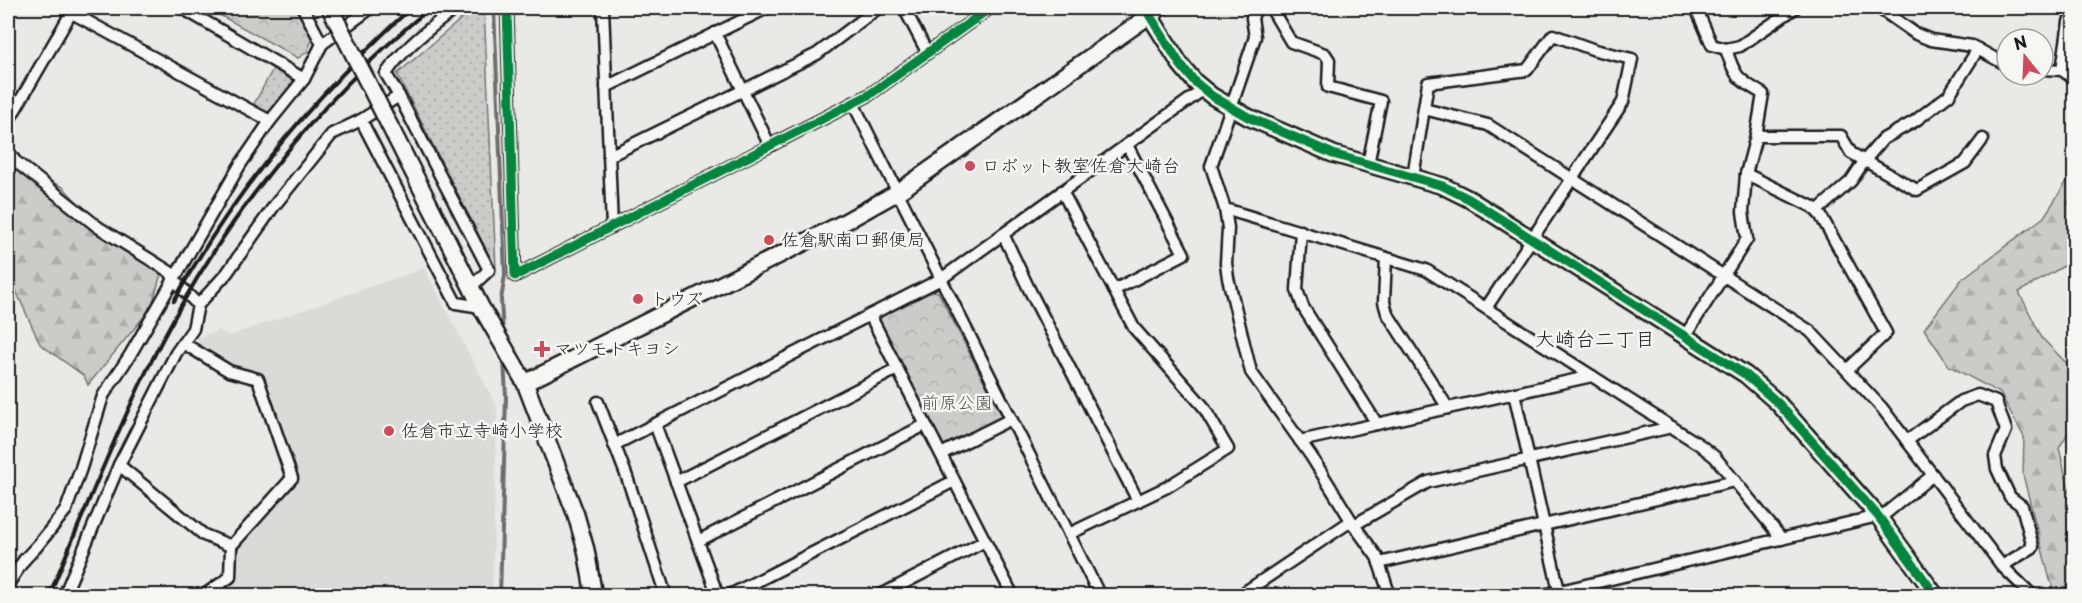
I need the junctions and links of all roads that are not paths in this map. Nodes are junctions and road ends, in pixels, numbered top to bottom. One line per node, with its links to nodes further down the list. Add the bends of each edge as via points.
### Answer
1 (182, 8): 20 (street)
2 (303, 8): 23 (street)
3 (330, 8): 65 (street, bridge)
4 (371, 8): 21 (street)
5 (457, 8): 35 (street, via 392,64 386,74)
6 (507, 8): 57 (street, via 515,276)
7 (603, 8): 32 (street)
8 (767, 8): 22 (street)
9 (878, 8): 34 (street, via 817,54)
10 (904, 8): 26 (street)
11 (990, 8): 26 (street)
12 (1256, 8): 37 (street, via 1252,18 1255,37)
13 (1271, 8): 49 (street, via 1291,42 1325,54 1329,60 1328,87 1381,101)
14 (1696, 8): 24 (street, via 1712,45)
15 (1795, 8): 24 (street, via 1740,46)
16 (1879, 8): 25 (street, via 1916,34)
17 (69, 9): 40 (street); 41 (street)
18 (2074, 9): 29 (street)
19 (1152, 10): 33 (street, via 1180,64); 54 (street)
20 (194, 11): 30 (street)
21 (357, 12): 23 (street)
22 (715, 33): 32 (street); 34 (street)
23 (322, 44): 30 (street)
24 (1726, 49): 42 (street, via 1739,79 1763,94)
25 (1978, 49): 27 (street); 48 (street, via 1949,95 1883,139)
26 (927, 52): 36 (street)
27 (1995, 58)
28 (2055, 70): 29 (street)
29 (2062, 70): 31 (street)
30 (304, 79): 40 (street)
31 (2074, 79)
32 (606, 87): 47 (street)
33 (1204, 89): 37 (street); 44 (street)
34 (743, 90): 45 (street); 47 (street)
35 (399, 96): 39 (street); 65 (street, via 489,270)
36 (853, 103): 45 (street); 54 (street)
37 (1233, 108): 49 (street, via 1333,154); 55 (street, via 1211,166)
38 (1424, 109): 51 (street); 52 (street, via 1488,125); 52 (street, via 1428,83 1527,70 1553,36 1632,59 1623,102)
39 (362, 120): 67 (street, via 332,134 227,273); 68 (street, via 456,303)
40 (270, 121): 63 (street)
41 (8, 122)
42 (1756, 136): 48 (street, via 1841,136 1851,153); 50 (street)
43 (1983, 139): 48 (street, via 1965,163 1917,190)
44 (1127, 145): 53 (street); 66 (street, via 1184,254)
45 (770, 146): 57 (street)
46 (8, 151): 63 (street, via 15,161 98,227)
47 (609, 156): 57 (street)
48 (1864, 160): 56 (street, via 1851,181)
49 (1368, 164): 51 (street)
50 (1746, 174): 56 (street); 62 (street, via 1743,212 1747,238)
51 (1413, 177): 60 (street, via 1469,199)
52 (1572, 178): 60 (street); 62 (street)
53 (1062, 191): 59 (street); 66 (street)
54 (898, 192): 64 (street); 76 (street)
55 (1225, 209): 58 (street); 85 (street, via 1228,278 1251,372)
56 (1817, 211): 74 (street, via 1886,333)
57 (612, 226)
58 (1300, 231): 61 (street); 82 (street, via 1297,290 1303,307)
59 (1003, 234): 64 (street); 95 (street)
60 (1532, 239): 69 (street); 71 (street)
61 (1386, 258): 69 (street, via 1426,270); 79 (street, via 1387,313)
62 (1724, 275): 71 (street); 74 (street, via 1810,331)
63 (173, 277): 67 (street); 106 (street, via 103,396 66,510)
64 (941, 279): 70 (street); 80 (street)
65 (471, 286): 68 (street)
66 (1114, 290): 95 (street, via 1134,327 1203,406 1228,449)
67 (198, 305): 72 (street, via 193,329)
68 (481, 307): 76 (street)
69 (1486, 308): 75 (street)
70 (870, 315): 73 (street); 81 (street)
71 (1684, 336): 96 (street, via 1765,390)
72 (183, 343): 90 (street); 103 (street, via 229,371 258,378 292,478)
73 (897, 369): 83 (street); 94 (street)
74 (1847, 370): 86 (street)
75 (1592, 376): 77 (street); 84 (street)
76 (525, 383): 110 (street, via 576,515)
77 (1514, 393): 79 (street); 89 (street)
78 (597, 402): 87 (street)
79 (1448, 408): 82 (street)
80 (1011, 419): 88 (street); 99 (street)
81 (655, 424): 87 (street); 94 (street)
82 (1377, 424): 85 (street)
83 (925, 425): 88 (street); 101 (street)
84 (1672, 427): 89 (street); 93 (street, via 1715,457)
85 (1300, 441): 97 (street)
86 (1907, 441): 91 (street); 105 (street, via 1961,401 1978,395 1996,402 2007,430 1995,456 1997,469 2010,497 2022,506 2033,547)
87 (614, 445): 111 (street)
88 (941, 454): 92 (street)
89 (1529, 459): 97 (street, via 1428,482); 98 (street)
90 (119, 465): 103 (street, via 204,535); 108 (street)
91 (1933, 475): 96 (street); 105 (street)
92 (954, 481): 102 (street); 113 (street)
93 (1735, 481): 98 (street); 100 (street)
94 (676, 482): 101 (street)
95 (1138, 501): 99 (street)
96 (1879, 517): 100 (street); 120 (street)
97 (1352, 523): 104 (street); 117 (street)
98 (1544, 525): 104 (street); 107 (street)
99 (1069, 534): 116 (street)
100 (1782, 538): 107 (street)
101 (698, 541): 112 (street)
102 (985, 541): 114 (street); 115 (street)
103 (231, 546): 109 (street, via 230,577)
104 (1379, 563): 118 (street)
105 (2002, 566): 121 (street)
106 (8, 584)
107 (1559, 591): 119 (street)
108 (64, 596)
109 (203, 596)
110 (594, 596)
111 (666, 596)
112 (718, 596)
113 (728, 596)
114 (879, 596)
115 (1013, 596)
116 (1100, 596)
117 (1239, 596)
118 (1390, 596)
119 (1539, 596)
120 (1936, 596)
121 (2033, 596)

